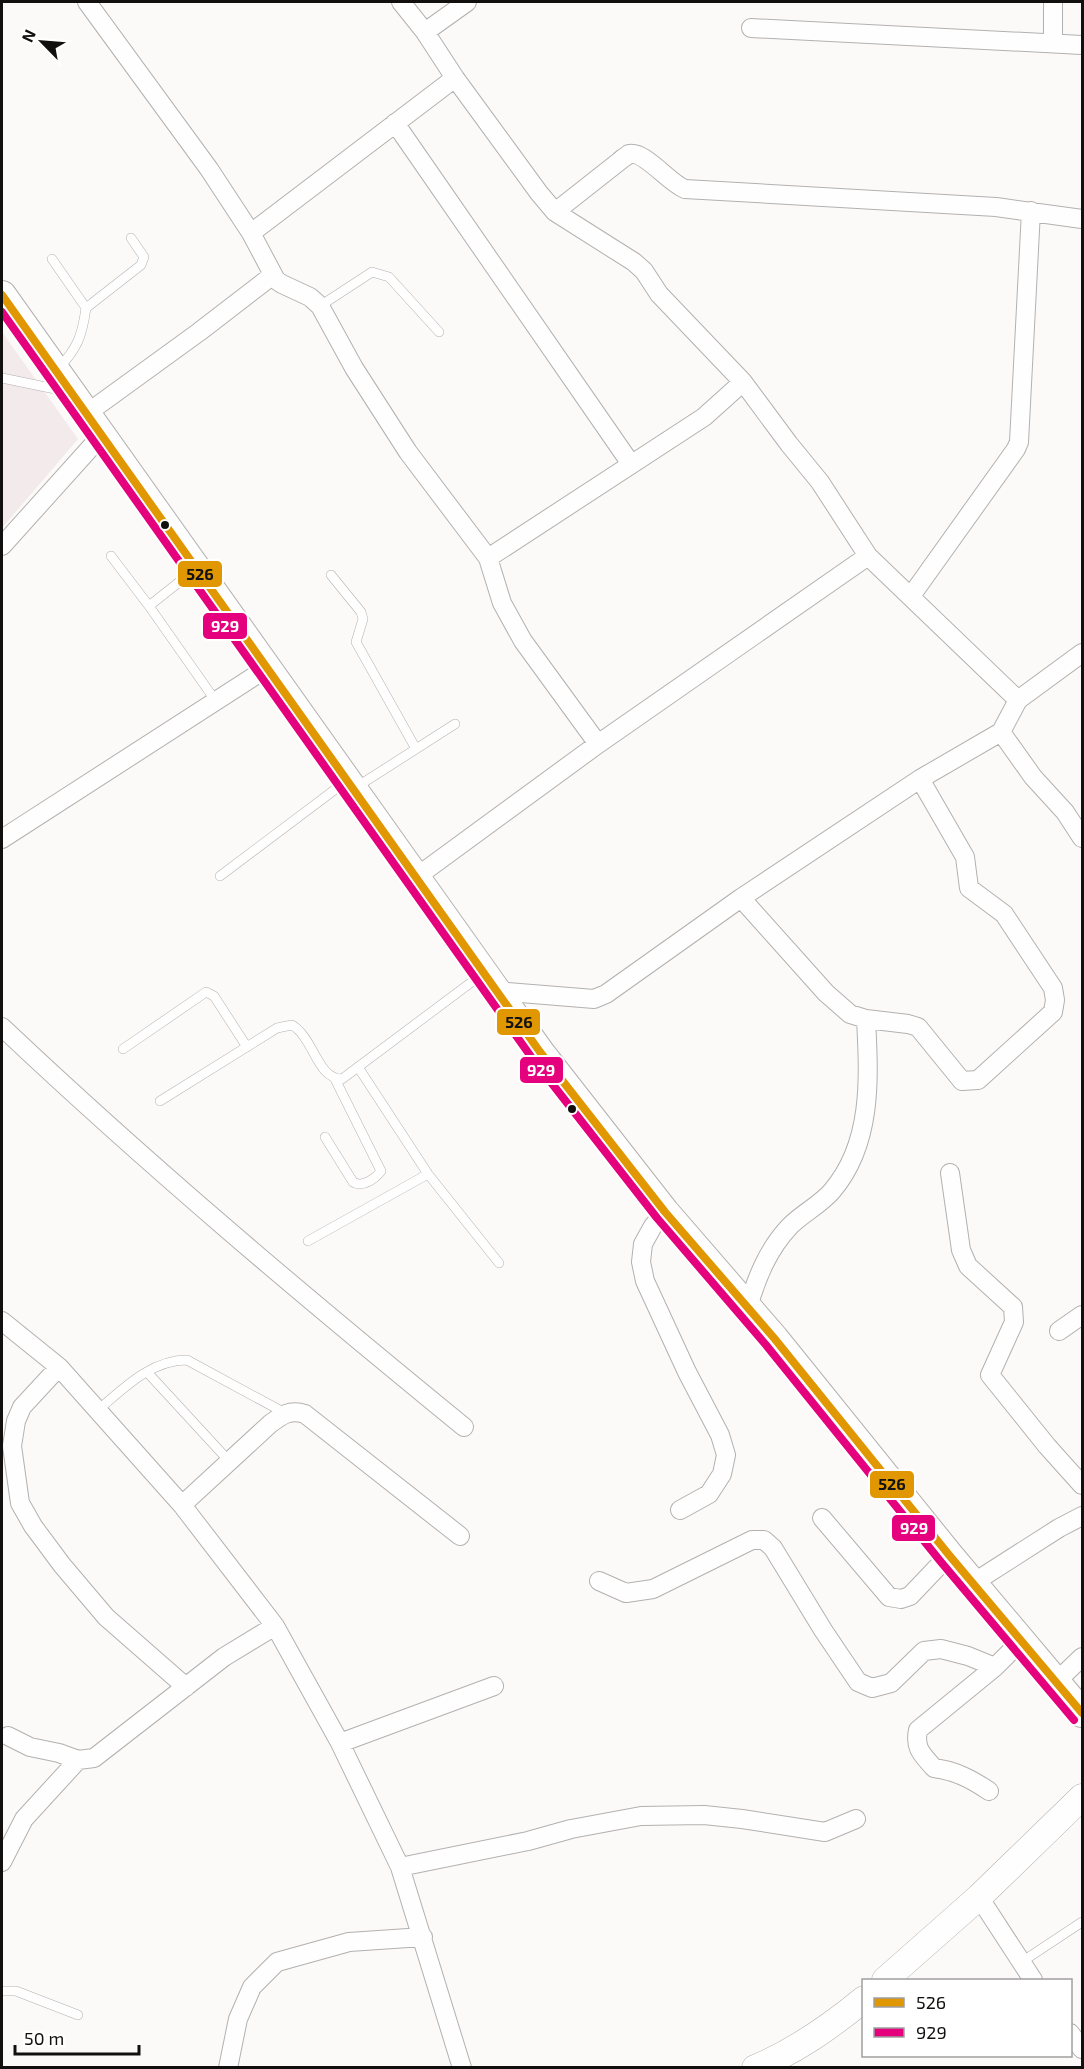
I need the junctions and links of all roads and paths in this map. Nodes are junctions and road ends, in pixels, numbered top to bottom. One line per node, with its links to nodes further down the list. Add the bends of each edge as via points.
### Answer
1 (87, 2): 14 (street)
2 (401, 2): 6 (street)
3 (466, 2): 6 (street)
4 (1053, 2): 7 (street)
5 (751, 28): 7 (street)
6 (426, 33): 9 (street)
7 (1053, 42): 8 (street)
8 (1083, 45)
9 (454, 78): 10 (street); 12 (street)
10 (395, 123): 14 (street); 26 (street)
11 (1031, 211): 12 (street, via 685,189 676,186 643,157 629,154); 13 (street); 33 (street, via 1017,449)
12 (555, 212): 24 (street, via 644,271 659,294)
13 (1083, 219)
14 (251, 233): 17 (street)
15 (131, 238): 20 (lane, via 144,257 141,265)
16 (52, 259): 20 (lane)
17 (273, 275): 19 (street); 25 (street, via 199,332)
18 (2, 295): 23 (main road)
19 (320, 306): 21 (lane, via 372,272 381,273); 30 (street, via 408,452)
20 (86, 308): 23 (lane, via 81,339)
21 (439, 332)
22 (2, 378): 23 (lane)
23 (62, 382): 25 (main road)
24 (743, 382): 26 (street, via 704,417); 29 (street, via 820,482)
25 (94, 425): 27 (street); 31 (main road)
26 (631, 464): 30 (street)
27 (2, 546)
28 (111, 556): 34 (lane)
29 (868, 556): 33 (street); 41 (street)
30 (488, 558): 41 (street, via 502,603 523,641)
31 (196, 569): 34 (lane); 36 (main road)
32 (331, 574): 42 (lane, via 361,612 363,619 356,642)
33 (911, 596): 38 (street)
34 (149, 606): 37 (lane)
35 (1083, 653): 38 (street)
36 (267, 668): 37 (street); 44 (main road)
37 (215, 700): 46 (street)
38 (1018, 700): 40 (street)
39 (455, 724): 42 (lane)
40 (1001, 732): 43 (street); 45 (street)
41 (598, 744): 48 (street)
42 (416, 749): 44 (lane)
43 (920, 779): 49 (street); 51 (street, via 965,857 969,888 1004,914 1053,988 1053,1012 978,1080 962,1081 918,1027)
44 (350, 785): 47 (lane); 48 (main road)
45 (1083, 838)
46 (2, 839)
47 (220, 876)
48 (416, 878): 50 (main road)
49 (741, 898): 50 (street, via 619,986 594,999); 51 (street, via 826,993 850,1014)
50 (489, 983): 55 (lane); 61 (main road)
51 (866, 1019): 64 (street, via 867,1103 860,1138 831,1192 790,1226 770,1251)
52 (2, 1028): 72 (street, via 305,1297)
53 (247, 1047): 54 (lane, via 214,996 206,992); 56 (lane, via 277,1028 292,1025 302,1031 326,1073); 57 (lane)
54 (123, 1049)
55 (358, 1067): 56 (lane, via 342,1079); 60 (lane)
56 (335, 1079): 58 (lane, via 381,1171 378,1176 357,1185)
57 (160, 1101)
58 (325, 1137)
59 (950, 1173): 74 (street, via 961,1250 969,1266 1013,1307 1014,1323 990,1375)
60 (428, 1174): 62 (lane); 63 (lane)
61 (665, 1212): 64 (main road); 76 (street, via 643,1244 645,1281 720,1435 726,1455 722,1474 709,1494)
62 (308, 1241)
63 (499, 1263)
64 (748, 1307): 80 (main road)
65 (1083, 1315): 67 (street)
66 (2, 1321): 68 (street)
67 (1059, 1331)
68 (59, 1367): 70 (street); 89 (street, via 22,1407 16,1421 12,1446 20,1503 56,1557 106,1617)
69 (147, 1372): 70 (lane); 71 (lane, via 173,1360 187,1360); 73 (lane)
70 (98, 1410): 75 (street)
71 (285, 1413): 73 (street); 79 (street, via 305,1414)
72 (464, 1427)
73 (229, 1461): 75 (street)
74 (1083, 1485)
75 (182, 1505): 83 (street)
76 (680, 1510)
77 (1083, 1516): 82 (street)
78 (822, 1518): 80 (street, via 889,1597 910,1596)
79 (460, 1536)
80 (950, 1555): 82 (main road)
81 (598, 1581): 86 (street, via 626,1593 652,1589 752,1540 764,1540 773,1548 858,1682 872,1688 891,1683 924,1651 940,1649)
82 (973, 1583): 84 (main road)
83 (275, 1626): 89 (street, via 224,1657); 92 (street)
84 (1021, 1641): 86 (street); 87 (main road)
85 (1083, 1657): 87 (street)
86 (995, 1667): 94 (street, via 918,1730 916,1741 934,1768 952,1770)
87 (1056, 1682): 90 (main road)
88 (494, 1686): 92 (street)
89 (186, 1687): 93 (street, via 103,1752)
90 (1083, 1713)
91 (8, 1736): 93 (street, via 30,1747)
92 (340, 1743): 98 (street)
93 (78, 1760): 97 (street, via 24,1819)
94 (989, 1791)
95 (1083, 1797): 99 (main road)
96 (856, 1819): 98 (street, via 825,1832 704,1815 641,1816)
97 (2, 1862)
98 (400, 1867): 101 (street)
99 (979, 1897): 102 (street); 103 (main road)
100 (1083, 1922): 102 (lane)
101 (423, 1937): 110 (street, via 348,1941 277,1962 252,1987 238,2019); 111 (street)
102 (1020, 1963): 104 (street)
103 (886, 1979)
104 (1032, 1979)
105 (2, 1991): 107 (lane, via 16,1991)
106 (862, 2001): 112 (main road, via 804,2044)
107 (78, 2015)
108 (1072, 2034): 109 (street)
109 (1083, 2049)
110 (228, 2067)
111 (462, 2067)
112 (755, 2067)

